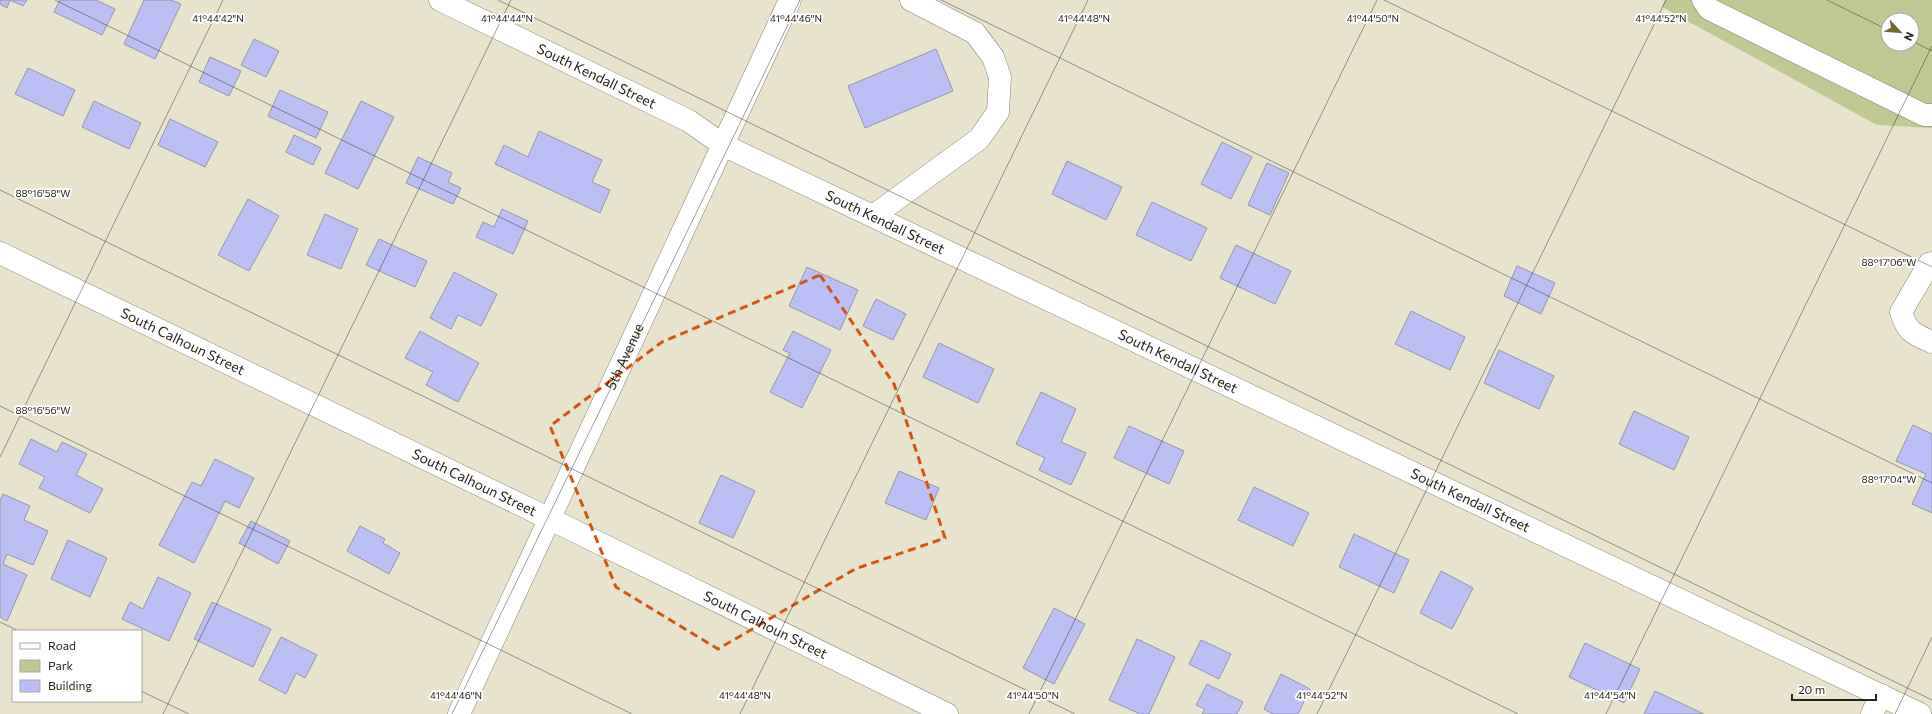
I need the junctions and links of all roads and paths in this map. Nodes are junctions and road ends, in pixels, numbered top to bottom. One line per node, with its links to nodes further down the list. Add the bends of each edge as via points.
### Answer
1 (440, 0): 6 (street, South Kendall Street, via 689,121)
2 (790, 0): 6 (street, 5th Avenue)
3 (911, 0): 7 (street, via 975,34 993,57 1000,77 998,112 979,139)
4 (1703, 0): 5 (street, via 1709,9 1924,115)
5 (1932, 115)
6 (723, 145): 7 (street, South Kendall Street); 11 (street, 5th Avenue)
7 (873, 216): 12 (street, South Kendall Street)
8 (0, 253): 11 (street, South Calhoun Street)
9 (1932, 263): 10 (street, via 1929,264 1901,312 1905,325 1913,334)
10 (1932, 342)
11 (550, 519): 13 (street, 5th Avenue); 14 (street, South Calhoun Street)
12 (1876, 705): 15 (street, South Kendall Street)
13 (459, 714)
14 (947, 714)
15 (1920, 714)

